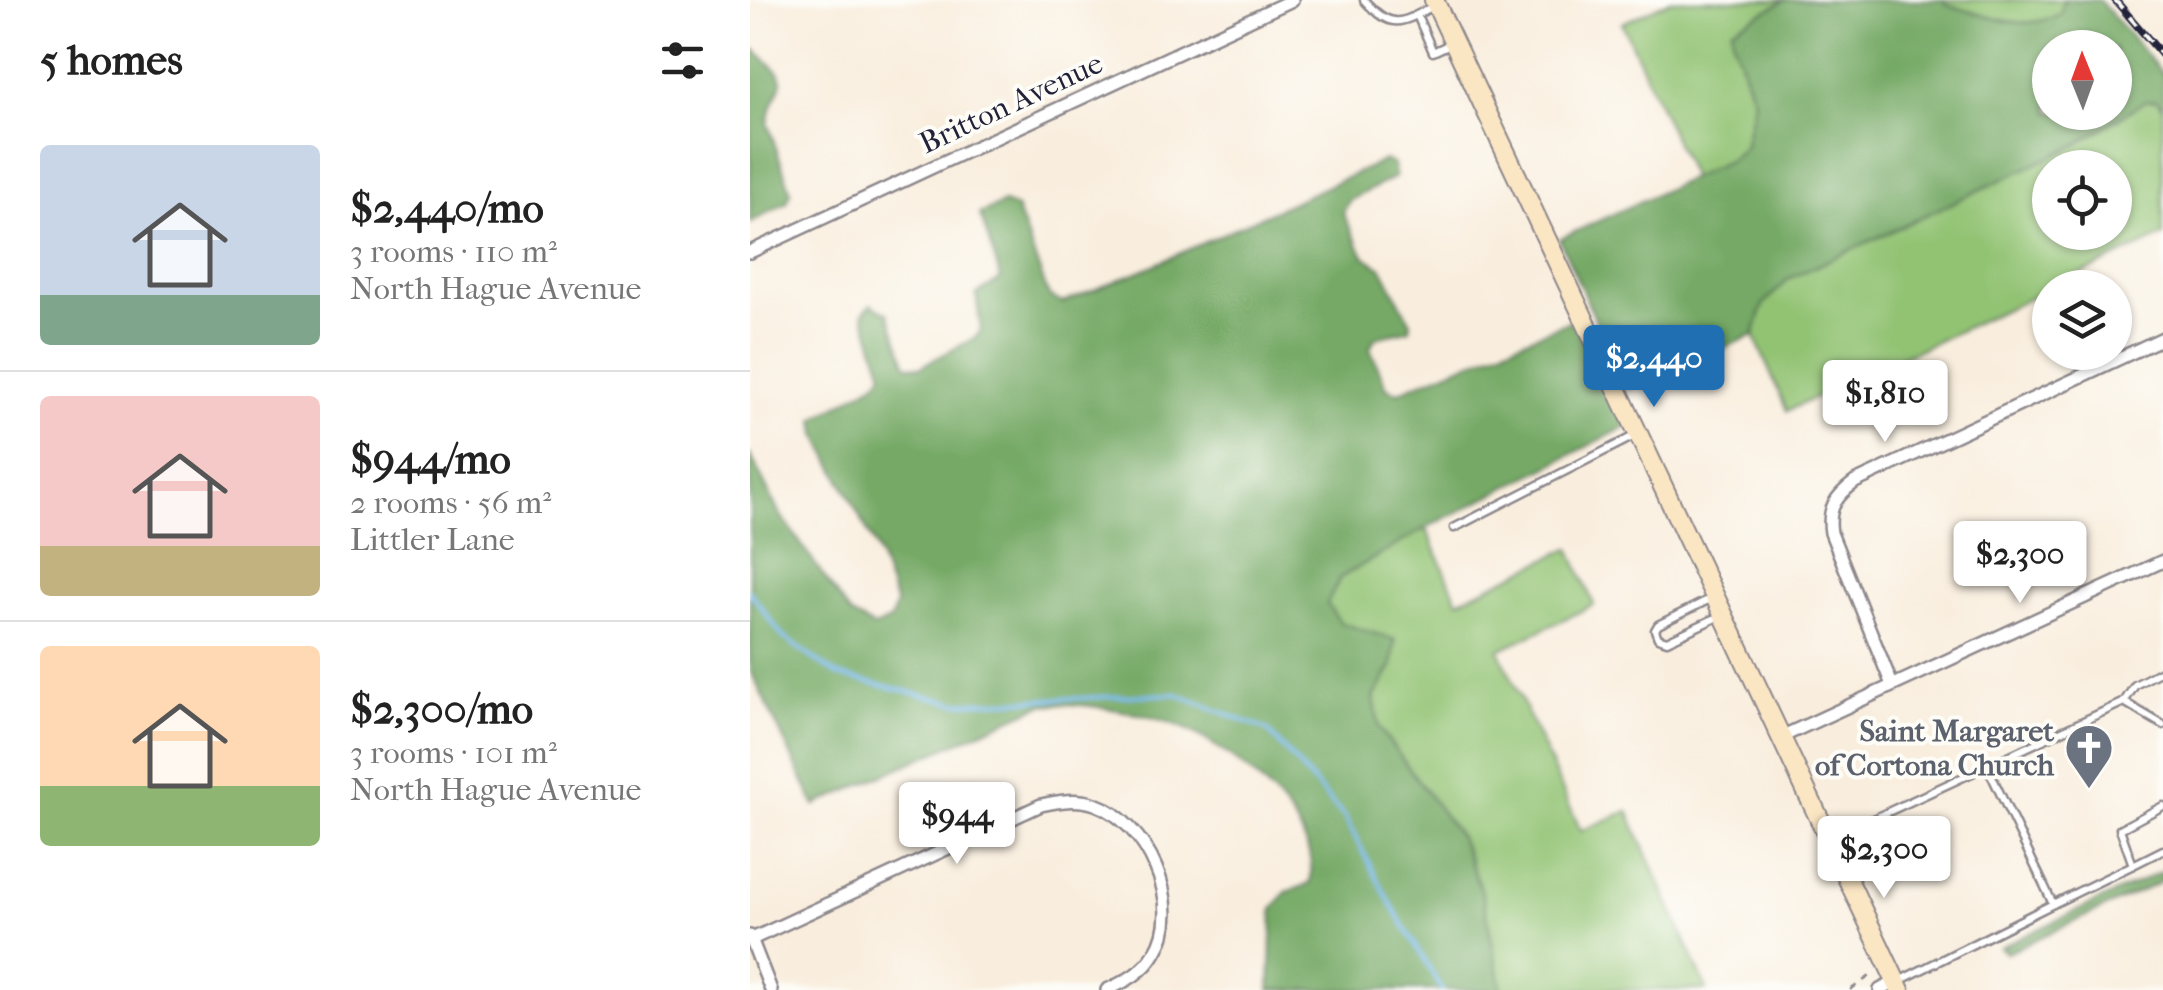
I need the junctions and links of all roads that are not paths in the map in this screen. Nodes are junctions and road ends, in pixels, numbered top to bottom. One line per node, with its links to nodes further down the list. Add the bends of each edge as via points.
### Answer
1 (1292, 0): 6 (street, Britton Avenue)
2 (1364, 0): 4 (lane, via 1388,22)
3 (1435, 2): 4 (lane); 5 (main road)
4 (1417, 15): 5 (lane, via 1433,52)
5 (1454, 42): 8 (main road)
6 (750, 252)
7 (2163, 338): 14 (street, via 1855,482 1836,498 1831,532)
8 (1638, 434): 9 (lane); 11 (main road)
9 (1454, 528)
10 (2163, 561): 14 (street)
11 (1715, 596): 12 (main road); 12 (lane, via 1658,625 1658,638 1667,641)
12 (1724, 614): 17 (main road)
13 (2163, 670): 15 (lane, via 2134,685)
14 (1892, 685): 17 (street)
15 (2124, 702): 16 (lane); 18 (lane)
16 (2163, 725)
17 (1781, 737): 20 (main road)
18 (1987, 766): 20 (lane); 23 (lane)
19 (2163, 806): 22 (lane, via 2120,829)
20 (1830, 840): 25 (main road, via 1887,962)
21 (2163, 850): 22 (lane)
22 (2133, 865): 23 (lane)
23 (2053, 904): 25 (lane)
24 (751, 937): 26 (street); 27 (street, via 1041,804 1097,805 1141,842 1162,890 1166,921 1142,970)
25 (1892, 987)
26 (772, 990)
27 (1106, 990)

